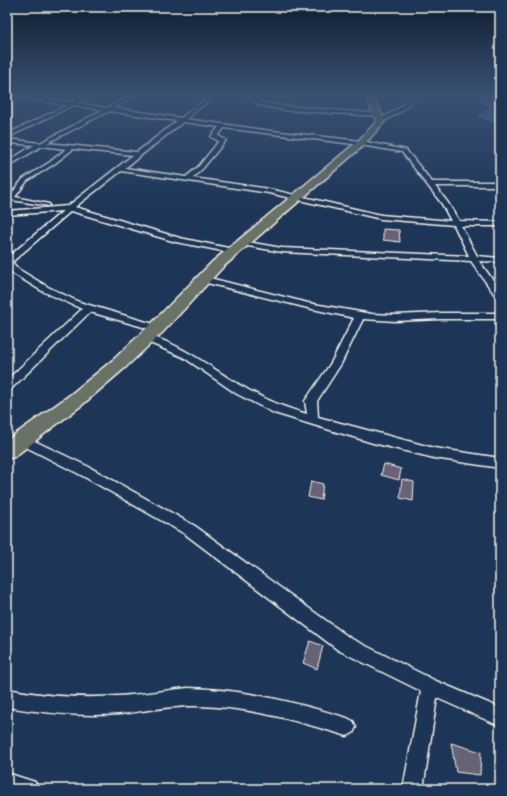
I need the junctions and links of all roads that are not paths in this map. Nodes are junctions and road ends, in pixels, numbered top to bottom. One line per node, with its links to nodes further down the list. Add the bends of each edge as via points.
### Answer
1 (63, 133): 8 (street)
2 (163, 133): 10 (street)
3 (217, 133): 13 (street, via 214,137 223,140)
4 (281, 133): 7 (street)
5 (368, 133): 7 (main road)
6 (7, 141): 8 (street)
7 (361, 143): 14 (street, via 404,151); 16 (main road)
8 (42, 144): 9 (street); 11 (street)
9 (72, 147): 10 (street); 17 (street, via 52,164 25,180 12,197 13,200)
10 (137, 154): 12 (street)
11 (7, 165)
12 (119, 169): 13 (street); 18 (street)
13 (188, 180): 16 (street)
14 (430, 184): 15 (street); 20 (street)
15 (500, 184)
16 (296, 197): 20 (street, via 366,215); 22 (main road)
17 (57, 208): 18 (street); 19 (street)
18 (70, 208): 22 (street, via 165,236); 25 (street)
19 (7, 213)
20 (457, 224): 21 (street); 23 (street)
21 (500, 224)
22 (237, 247): 23 (street); 26 (main road)
23 (474, 258): 24 (street); 27 (street)
24 (500, 260)
25 (7, 261): 28 (street, via 14,272 58,298)
26 (202, 279): 29 (street, via 320,309); 31 (main road)
27 (500, 296)
28 (88, 309): 31 (street, via 118,316); 32 (street)
29 (360, 316): 30 (street, via 394,319); 33 (street, via 336,364 311,401)
30 (500, 316)
31 (151, 333): 33 (street, via 241,391 278,410); 34 (main road, via 76,400)
32 (7, 386)
33 (313, 420): 36 (street, via 434,453)
34 (22, 440): 35 (main road); 37 (street, via 167,515 344,644)
35 (7, 451)
36 (500, 463)
37 (430, 687): 39 (street); 43 (street)
38 (7, 698): 40 (street, via 44,705 118,705 196,696 229,698 286,708)
39 (500, 717)
40 (347, 727)
41 (7, 782): 42 (street)
42 (28, 789)
43 (412, 789)

